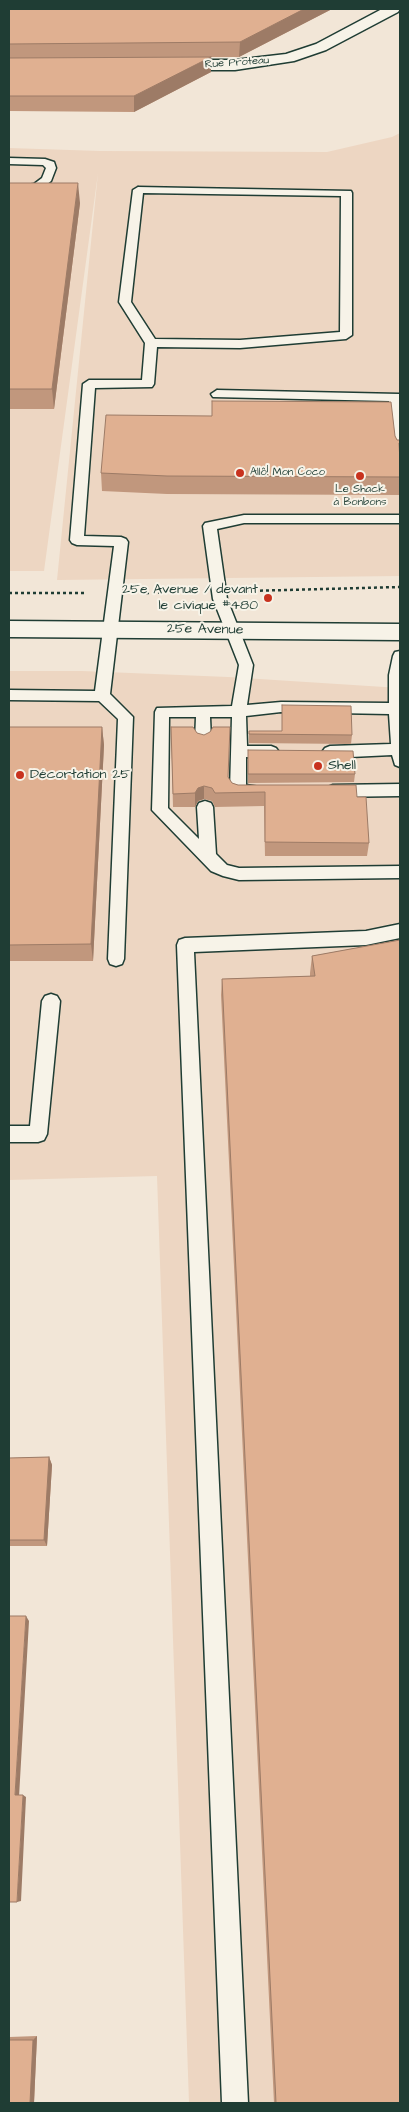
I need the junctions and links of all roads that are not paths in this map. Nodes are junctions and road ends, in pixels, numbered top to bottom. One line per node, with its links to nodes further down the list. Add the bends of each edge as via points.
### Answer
1 (393, 9): 2 (street, Rue Proteau, via 321,47 288,58 235,65)
2 (158, 66)
3 (9, 161): 4 (lane, via 44,162 51,168 47,178 37,187)
4 (9, 191)
5 (151, 343): 5 (lane, via 125,302 138,190 347,193 346,335 240,344); 10 (lane, via 148,384 89,384 77,540 121,542)
6 (217, 394): 7 (lane, via 396,397)
7 (400, 453)
8 (400, 519): 11 (lane, via 244,519 210,526 220,599)
9 (9, 628): 10 (street, 25e Avenue)
10 (110, 629): 11 (street, 25e Avenue); 15 (lane)
11 (232, 631): 12 (street, 25e Avenue); 17 (lane, via 246,665)
12 (400, 632)
13 (400, 656): 16 (lane, via 396,675)
14 (9, 695): 15 (lane)
15 (102, 696): 31 (lane, via 126,717)
16 (396, 709): 17 (lane, via 281,707); 23 (lane)
17 (239, 711): 18 (lane); 20 (lane)
18 (203, 712): 19 (lane); 28 (lane, via 162,712 160,810)
19 (203, 741)
20 (239, 751): 21 (lane); 25 (lane, via 238,791)
21 (282, 752)
22 (312, 752): 23 (lane)
23 (400, 753)
24 (400, 790): 26 (lane)
25 (274, 791)
26 (319, 791)
27 (205, 807): 28 (lane, via 207,849)
28 (211, 861): 29 (lane, via 223,870 239,874)
29 (400, 872)
30 (400, 931): 34 (lane, via 340,940 185,945)
31 (116, 959)
32 (51, 1001): 33 (lane, via 38,1134)
33 (9, 1134)
34 (235, 2103)

